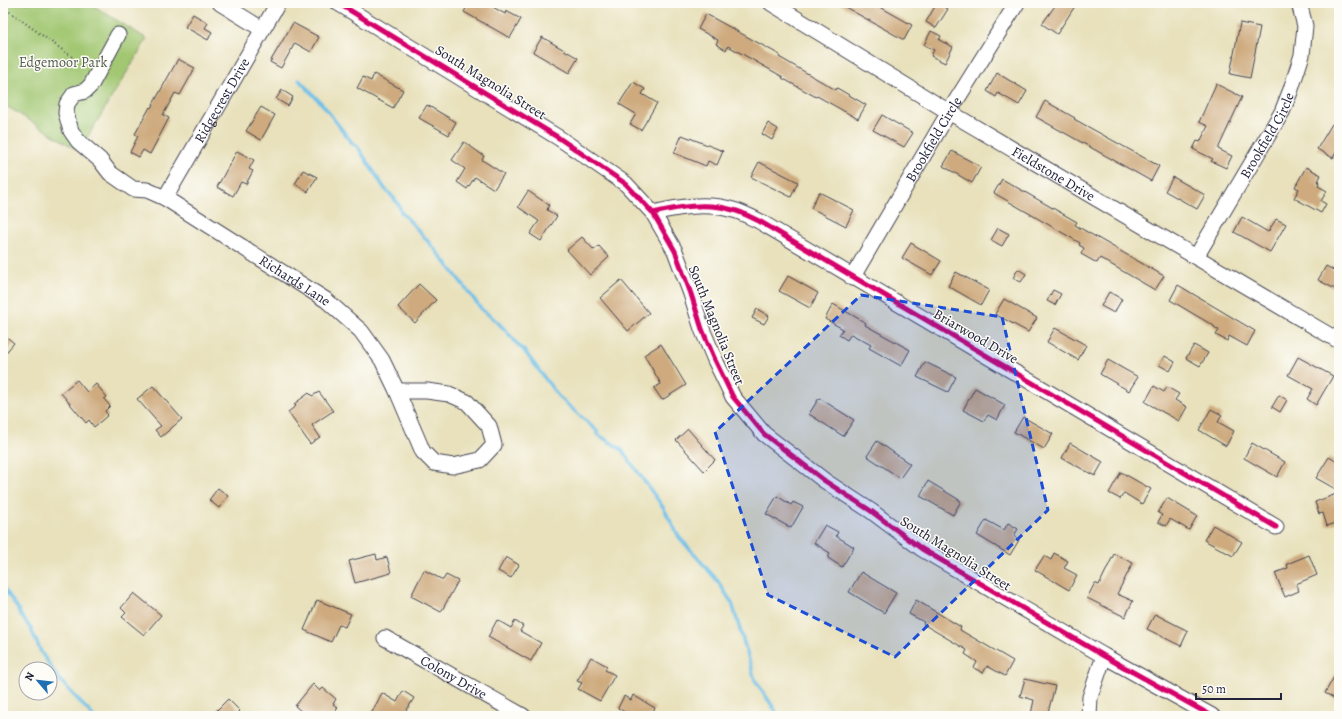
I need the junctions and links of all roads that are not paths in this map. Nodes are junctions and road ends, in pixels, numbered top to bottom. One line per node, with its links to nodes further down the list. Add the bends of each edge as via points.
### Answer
1 (220, 3): 7 (street)
2 (278, 3): 7 (street, Ridgecrest Drive)
3 (338, 3): 11 (street, South Magnolia Street, via 607,170 626,184)
4 (771, 3): 9 (street, Fieldstone Drive)
5 (1017, 3): 9 (street, Brookfield Circle)
6 (1299, 3): 12 (street, Brookfield Circle, via 1305,26 1302,55 1282,112)
7 (262, 30): 10 (street, Ridgecrest Drive)
8 (118, 35): 10 (street, Richards Lane, via 91,85 85,91 74,94 67,104 66,113 71,131 110,173 133,189 147,190)
9 (949, 112): 12 (street, Fieldstone Drive); 13 (street, Brookfield Circle)
10 (165, 198): 15 (street, Richards Lane, via 326,300 361,331 382,360)
11 (653, 213): 13 (street, Briarwood Drive, via 705,205 733,210 759,221); 18 (street, South Magnolia Street, via 675,251 707,341 733,397 764,434 825,481 922,549)
12 (1196, 257): 14 (street, Fieldstone Drive)
13 (852, 278): 16 (street, Briarwood Drive)
14 (1339, 341)
15 (397, 392): 15 (street, Richards Lane, via 427,391 449,394 467,402 489,426 494,445 480,460 453,466 434,463 423,452)
16 (1276, 527)
17 (385, 638): 19 (street, Colony Drive)
18 (1104, 656): 20 (street, via 1090,697); 21 (street, South Magnolia Street)
19 (523, 716)
20 (1089, 716)
21 (1212, 716)

